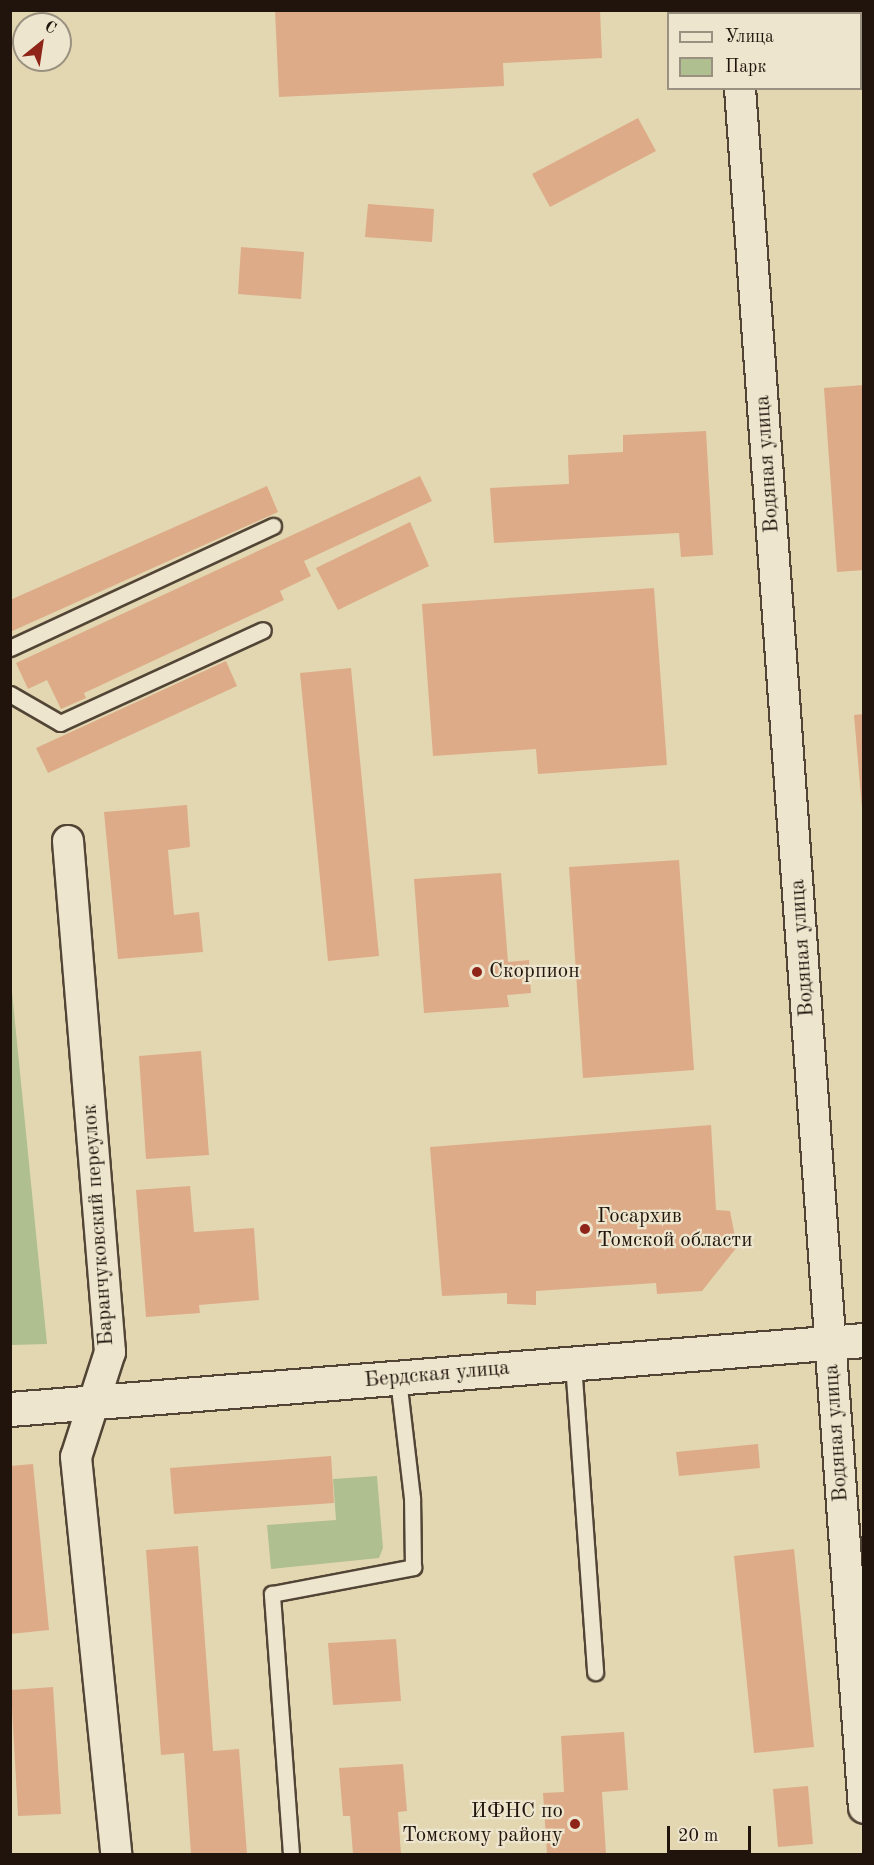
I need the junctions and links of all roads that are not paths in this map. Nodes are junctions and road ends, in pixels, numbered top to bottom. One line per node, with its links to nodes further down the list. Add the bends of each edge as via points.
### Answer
1 (740, 90): 8 (street, Водяная улица)
2 (273, 526): 4 (lane)
3 (263, 630): 5 (lane, via 60,723)
4 (10, 648)
5 (10, 694)
6 (68, 841): 11 (street, Баранчуковский переулок, via 111,1352)
7 (864, 1340): 8 (street, Бердская улица)
8 (831, 1342): 9 (street, Бердская улица); 14 (street, Водяная улица)
9 (573, 1363): 10 (street, Бердская улица); 13 (lane)
10 (398, 1378): 11 (street, Бердская улица); 16 (lane, via 412,1498 413,1567 272,1594)
11 (94, 1403): 12 (street, Бердская улица); 15 (street, Баранчуковский переулок, via 76,1457)
12 (10, 1409)
13 (594, 1672)
14 (864, 1808)
15 (116, 1854)
16 (291, 1854)

